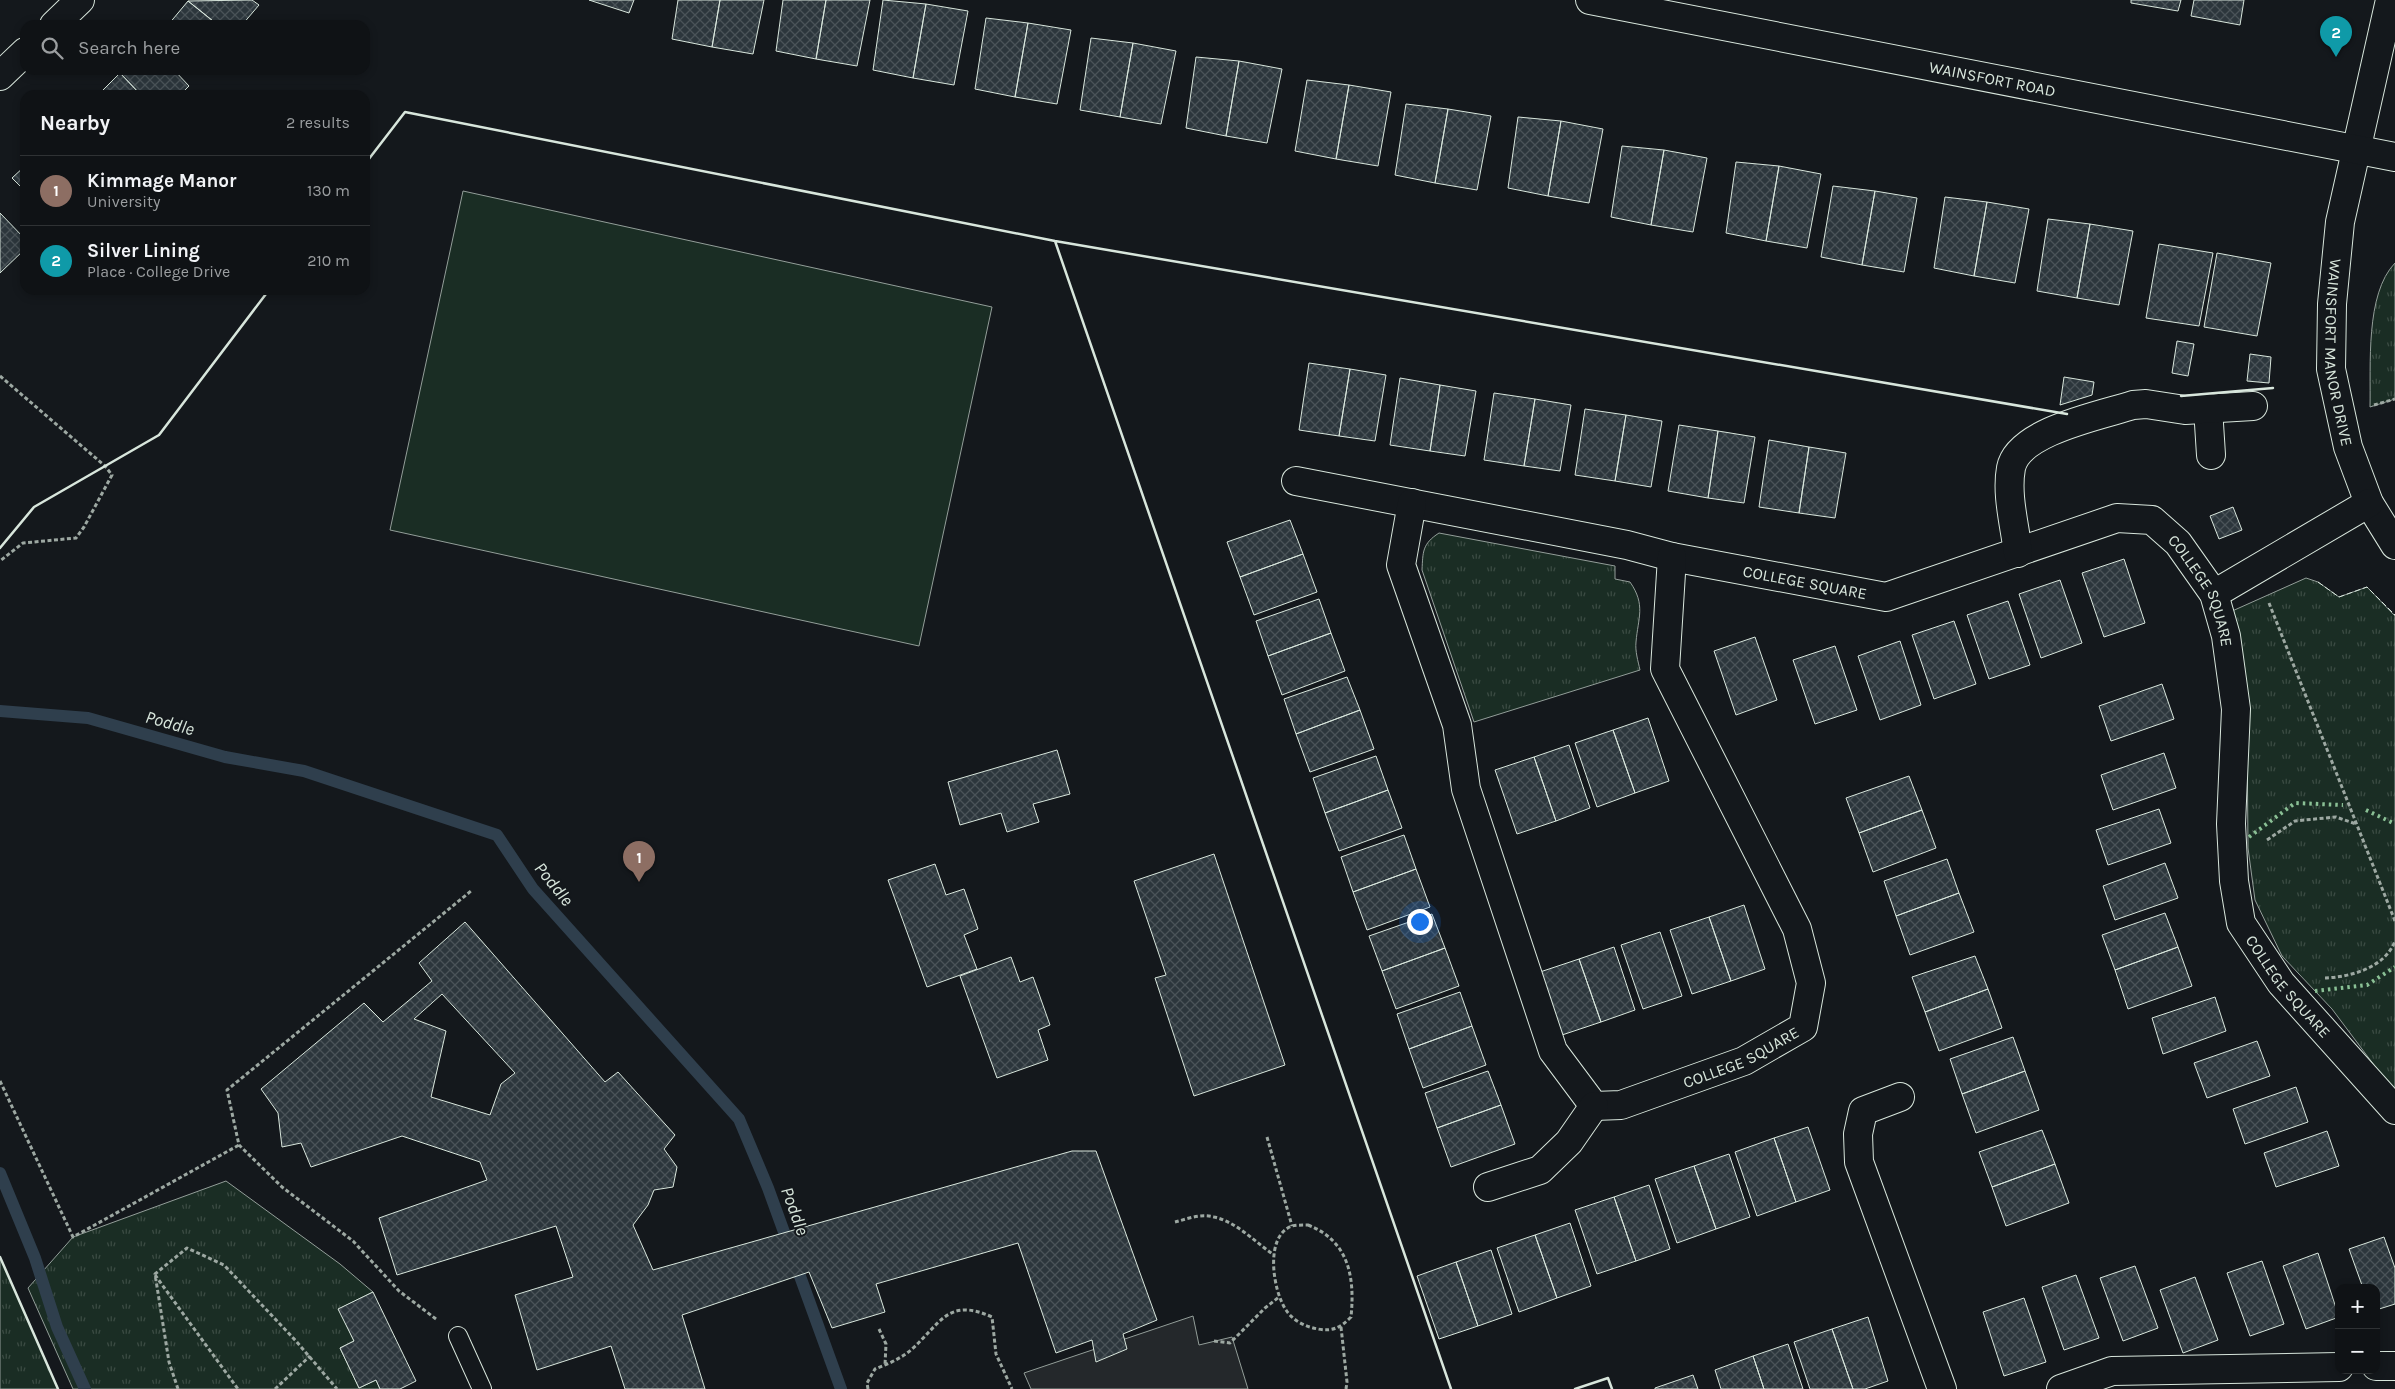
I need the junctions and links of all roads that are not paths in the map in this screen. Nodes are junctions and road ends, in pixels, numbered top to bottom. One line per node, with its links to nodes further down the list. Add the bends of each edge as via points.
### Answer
1 (80, 0): 5 (street)
2 (1590, 0): 4 (street, WAINSFORT ROAD)
3 (2390, 0): 8 (street, WAINSFORT MANOR DRIVE)
4 (1667, 7): 8 (street, WAINSFORT ROAD)
5 (59, 20)
6 (20, 57): 7 (street)
7 (0, 76)
8 (2357, 149): 9 (street, WAINSFORT ROAD); 15 (street, WAINSFORT MANOR DRIVE, via 2340,222 2332,304 2331,369 2348,447)
9 (2395, 156)
10 (2252, 406): 11 (street)
11 (2208, 408): 12 (street); 17 (street, via 2185,410 2133,405 2044,435 2021,448 2011,466 2010,489)
12 (2211, 455)
13 (1296, 481): 14 (street, COLLEGE SQUARE)
14 (1412, 503): 18 (street, COLLEGE SQUARE, via 1627,545); 21 (street, via 1401,565 1457,725 1466,789 1553,1052)
15 (2369, 503): 16 (street, WAINSFORT MANOR DRIVE); 19 (street)
16 (2395, 545)
17 (2018, 553): 18 (street, COLLEGE SQUARE, via 1886,597); 19 (street, COLLEGE SQUARE, via 2117,518 2152,520 2178,543)
18 (1672, 557): 21 (street, COLLEGE SQUARE, via 1665,669 1797,929 1811,983 1803,1027 1744,1061 1621,1105)
19 (2214, 594): 22 (street, COLLEGE SQUARE, via 2226,636 2236,709 2231,824 2234,881 2241,922 2281,982)
20 (1900, 1097): 29 (street, via 1862,1111 1858,1134 1859,1162)
21 (1594, 1106): 23 (street, via 1569,1142 1540,1170)
22 (2395, 1110)
23 (1488, 1187)
24 (458, 1336): 28 (lane)
25 (2380, 1366): 26 (street)
26 (2395, 1366)
27 (2335, 1367): 30 (street, via 2112,1371)
28 (482, 1389)
29 (1942, 1389)
30 (2061, 1389)

